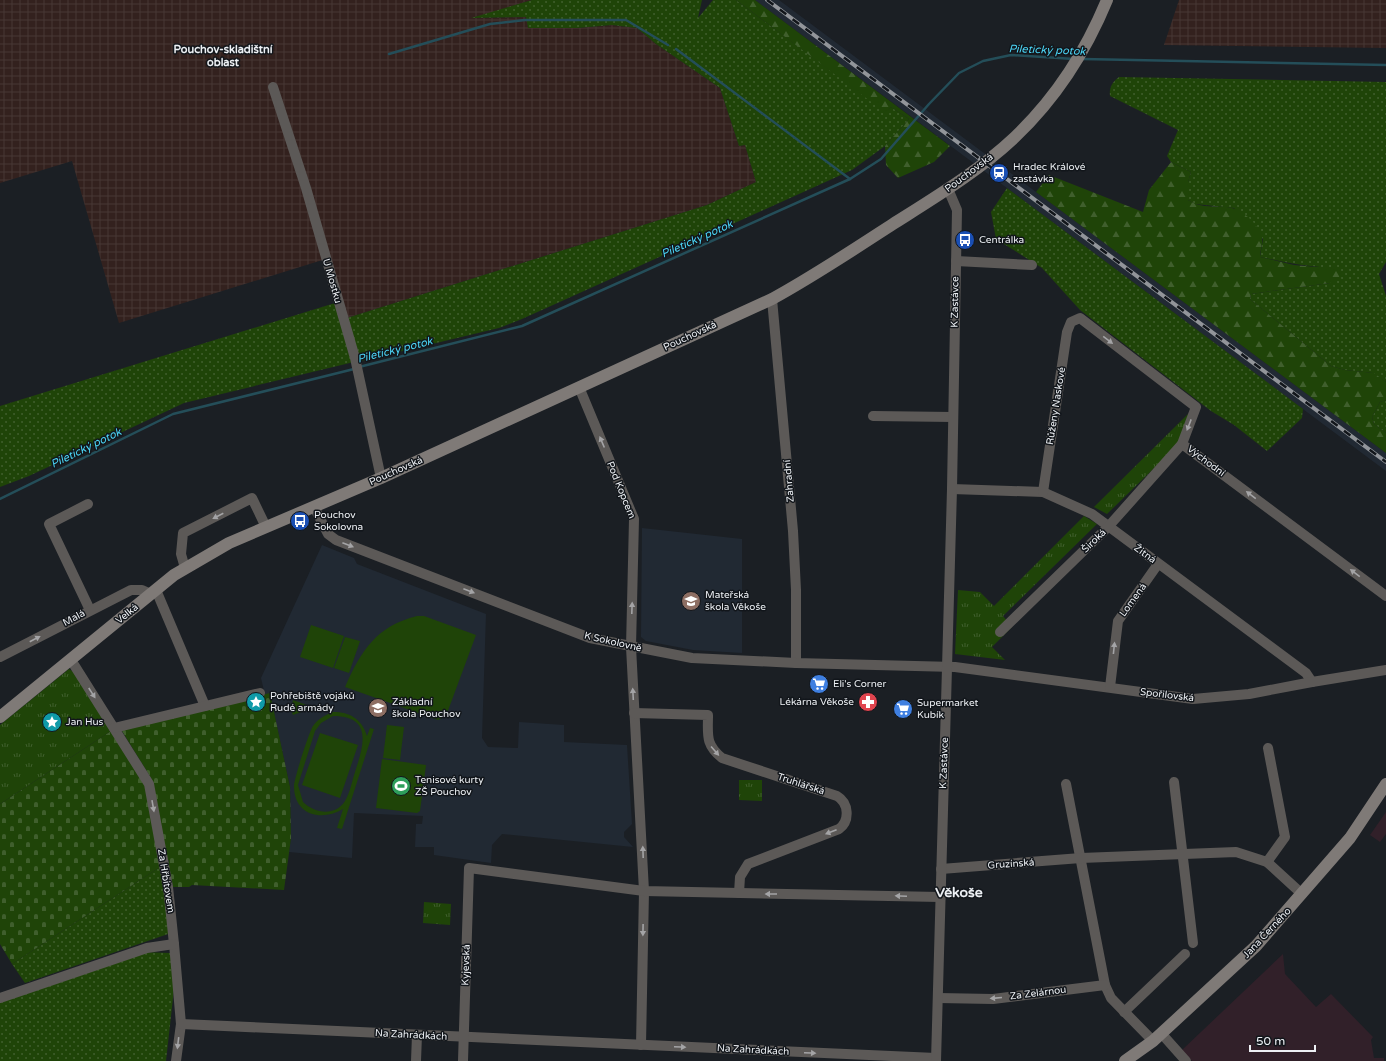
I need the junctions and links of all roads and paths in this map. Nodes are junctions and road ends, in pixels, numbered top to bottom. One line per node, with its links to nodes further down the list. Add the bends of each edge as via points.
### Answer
1 (1108, 0): 3 (street, Pouchovská, via 1069,73 1038,113 1014,138)
2 (273, 87): 12 (street, U Mostku, via 355,358)
3 (948, 189): 4 (street, K Zastávce, via 956,210); 6 (street, Pouchovská, via 807,280)
4 (956, 261): 5 (street); 10 (street, K Zastávce)
5 (1032, 265)
6 (772, 299): 8 (street, Pouchovská); 28 (street, Zahradní, via 794,531)
7 (1071, 322): 11 (street, Východní, one-way to 11, via 1080,318 1196,407); 14 (street, Růženy Naskové, via 1067,332)
8 (579, 387): 12 (street, Pouchovská); 25 (street, Pod Kopcem, one-way to 8, via 634,519)
9 (873, 416): 10 (street)
10 (953, 417): 13 (street, K Zastávce)
11 (1182, 444): 18 (street, Široká); 22 (street, Východní, one-way to 11)
12 (381, 478): 16 (street, Pouchovská)
13 (952, 489): 14 (street, Žitná); 29 (street, K Zastávce)
14 (1043, 492): 18 (street, Žitná, via 1092,514)
15 (88, 504): 23 (street, via 49,524)
16 (314, 507): 17 (street, Pouchovská); 25 (street, K Sokolovně, one-way to 25, via 328,534 336,540 590,638)
17 (266, 527): 20 (street, Pouchovská, via 229,543); 20 (street, one-way to 20, via 252,498 183,533 182,554)
18 (1108, 527): 19 (street, Žitná); 24 (street, Široká)
19 (1158, 564): 31 (street, Žitná, via 1306,673); 32 (street, Lomená, one-way to 19, via 1118,621)
20 (185, 568): 21 (street, Pouchovská)
21 (153, 592): 23 (street, Malá, via 131,590); 27 (street, Velká); 34 (street)
22 (1386, 596)
23 (90, 610): 26 (street, Malá, one-way to 23)
24 (1000, 632)
25 (631, 647): 28 (street, K Sokolovně, via 692,658); 35 (street, one-way to 25)
26 (0, 657)
27 (71, 660): 36 (street, Velká); 37 (street, Za Hřbitovem, one-way to 37)
28 (796, 663): 29 (street, K Sokolovně)
29 (947, 667): 32 (street, Spořilovská, via 983,669); 45 (street, K Zastávce)
30 (1386, 670): 31 (street, Spořilovská)
31 (1312, 682): 32 (street, Spořilovská, via 1207,699 1174,697)
32 (1110, 687)
33 (260, 693): 34 (street)
34 (205, 706): 37 (street)
35 (634, 713): 46 (street, one-way to 35); 47 (street, Truhlářská, one-way to 47, via 708,714 708,738 712,750 722,758 837,796 842,800 846,808 844,825 748,864 740,877)
36 (0, 717)
37 (114, 728): 51 (street, Za Hřbitovem, one-way to 51, via 149,784 168,887)
38 (1268, 748): 44 (street, via 1285,837)
39 (1174, 782): 42 (street)
40 (1066, 784): 43 (street)
41 (1386, 784): 48 (street, Jana Černého, via 1350,838)
42 (1182, 854): 43 (street, Gruzínská); 44 (street, Gruzínská, via 1236,852); 50 (street)
43 (1081, 858): 45 (street, Gruzínská); 53 (street)
44 (1267, 862): 48 (street, Gruzínská)
45 (941, 869): 49 (street, K Zastávce)
46 (644, 890): 47 (street); 59 (street, Kyjevská, via 469,868); 61 (street, one-way to 61)
47 (739, 893): 49 (street, one-way to 47)
48 (1302, 894): 60 (street, Jana Černého, via 1256,946)
49 (940, 897): 55 (street, K Zastávce)
50 (1193, 943)
51 (174, 944): 54 (street, via 147,948); 57 (street, Za Hřbitovem)
52 (1185, 954): 56 (street)
53 (1105, 985): 55 (street, Za Zelárnou, one-way to 55, via 993,999); 56 (street, via 1110,998)
54 (0, 998)
55 (938, 998): 62 (street, K Zastávce)
56 (1124, 1012): 60 (street)
57 (180, 1024): 58 (street, Na Zahrádkách); 63 (street, Za Hřbitovem, one-way to 63)
58 (417, 1035): 59 (street, Na Zahrádkách); 64 (street)
59 (464, 1037): 61 (street, Na Zahrádkách); 65 (street, Kyjevská)
60 (1157, 1037): 66 (street, Jana Černého); 67 (street)
61 (641, 1045): 62 (street, Na Zahrádkách, one-way to 62)
62 (936, 1060)
63 (176, 1061)
64 (416, 1061)
65 (463, 1061)
66 (1125, 1061)
67 (1186, 1061)

